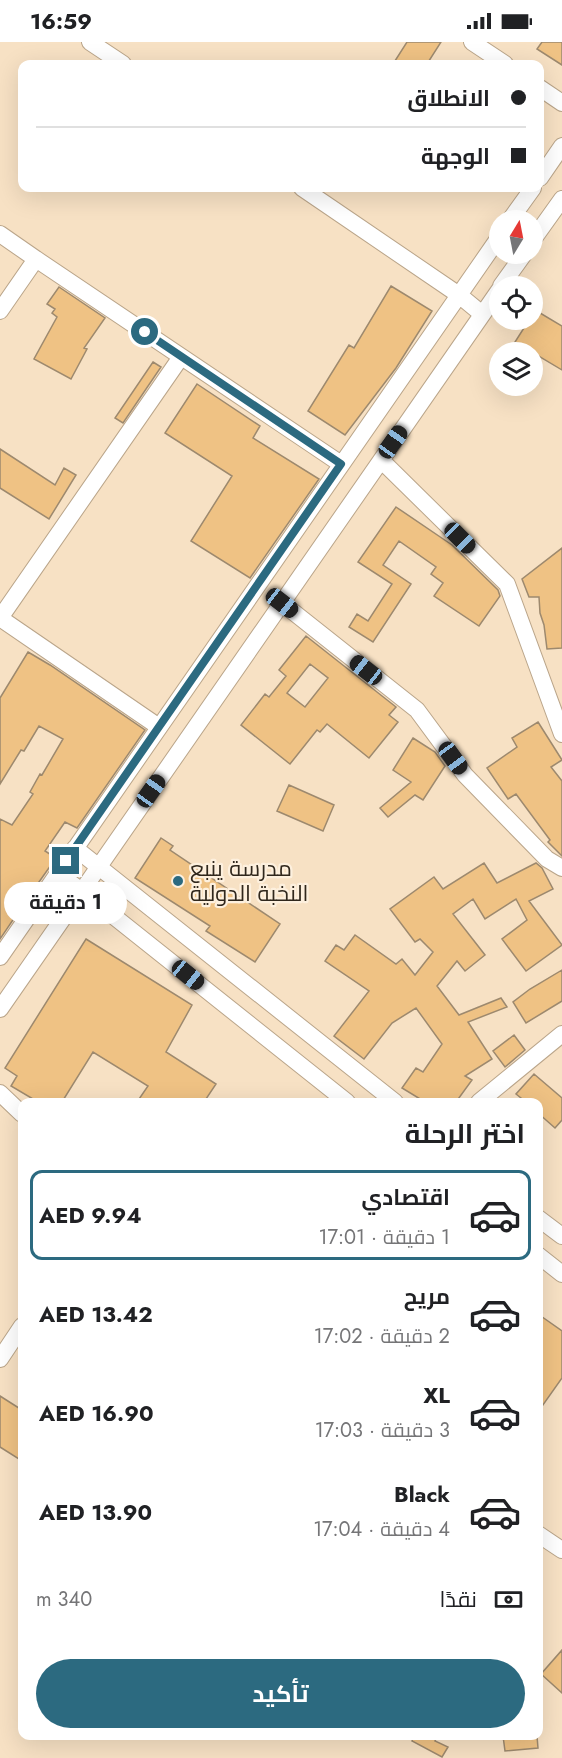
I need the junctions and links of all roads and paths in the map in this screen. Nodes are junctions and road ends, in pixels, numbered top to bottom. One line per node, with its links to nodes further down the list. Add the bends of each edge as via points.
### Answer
1 (90, 42): 3 (street)
2 (472, 42): 4 (street)
3 (117, 60)
4 (499, 60)
5 (544, 91): 6 (street)
6 (562, 103)
7 (562, 146): 8 (street)
8 (544, 172)
9 (308, 192): 17 (street)
10 (530, 192): 12 (street)
11 (562, 199): 13 (street)
12 (517, 210)
13 (543, 226)
14 (0, 234): 16 (street)
15 (489, 252): 17 (street)
16 (36, 259): 19 (street); 21 (street)
17 (459, 295): 20 (street); 23 (street)
18 (489, 304): 20 (street)
19 (0, 311)
20 (482, 314): 22 (street)
21 (181, 357): 23 (street); 25 (street)
22 (381, 460): 24 (street); 27 (street, via 507,584)
23 (341, 464): 26 (street)
24 (282, 603): 29 (street); 30 (street, via 417,710 465,775 547,859)
25 (0, 618): 26 (street)
26 (159, 727): 28 (street)
27 (562, 734)
28 (75, 848): 29 (street); 31 (street)
29 (99, 866): 32 (street); 38 (street)
30 (562, 868)
31 (58, 874): 32 (street); 33 (street)
32 (82, 891): 34 (street); 37 (street)
33 (0, 957)
34 (0, 1009)
35 (562, 1034): 39 (street)
36 (0, 1093): 40 (street)
37 (342, 1098)
38 (390, 1098)
39 (484, 1098)
40 (18, 1110)
41 (543, 1222): 42 (street)
42 (562, 1236)
43 (543, 1259): 44 (street)
44 (562, 1274)
45 (18, 1332): 46 (street)
46 (0, 1359)
47 (543, 1537): 48 (street)
48 (562, 1550)

